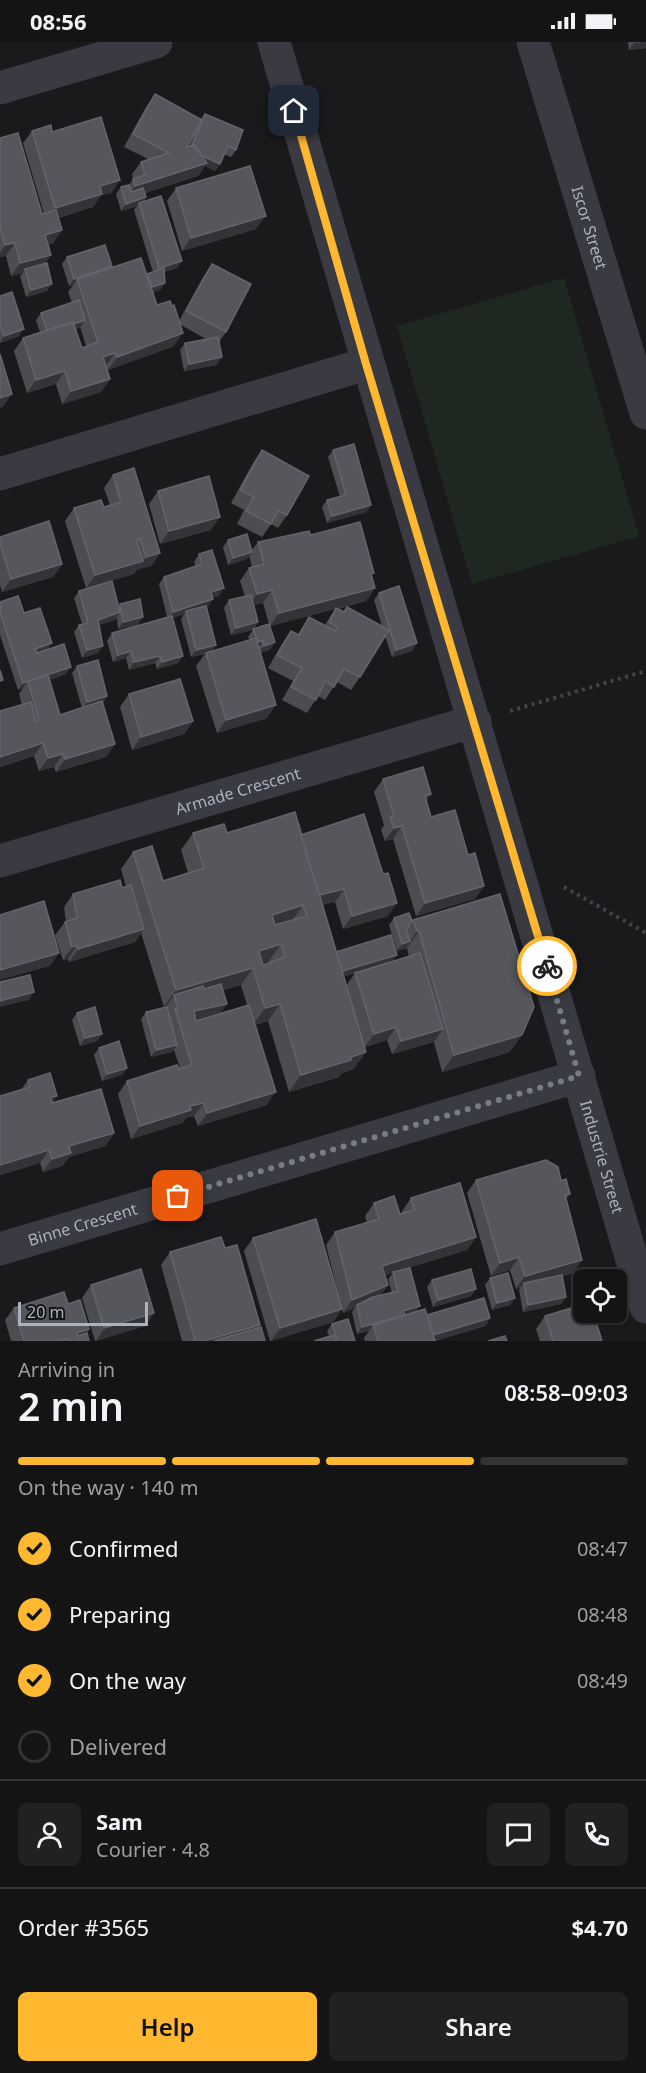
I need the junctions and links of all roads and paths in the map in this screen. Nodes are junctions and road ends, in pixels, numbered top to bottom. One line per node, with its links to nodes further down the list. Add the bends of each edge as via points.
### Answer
1 (156, 42): 4 (street)
2 (274, 42): 5 (street, Industrie Street)
3 (533, 42): 6 (street, Iscor Street)
4 (0, 88)
5 (366, 364): 7 (street); 9 (street, Industrie Street)
6 (646, 413)
7 (0, 474)
8 (646, 671): 9 (path)
9 (475, 721): 10 (street, Armade Crescent); 11 (street, Industrie Street)
10 (0, 861)
11 (516, 861): 12 (path); 13 (street, Industrie Street)
12 (646, 933)
13 (579, 1076): 14 (street, Binne Crescent); 15 (street, Industrie Street)
14 (0, 1249)
15 (646, 1307)

